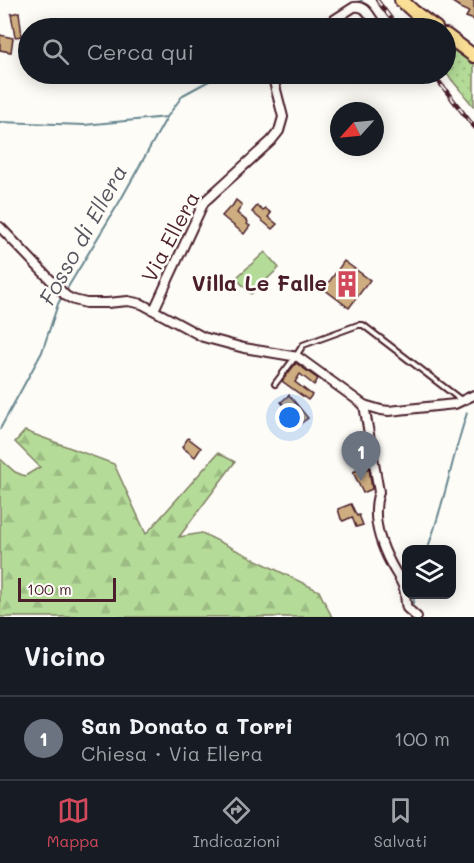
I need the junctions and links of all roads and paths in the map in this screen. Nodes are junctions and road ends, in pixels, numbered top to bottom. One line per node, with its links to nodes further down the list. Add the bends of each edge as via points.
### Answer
1 (402, 0): 4 (main road)
2 (337, 18): 3 (street, via 360,6)
3 (372, 18)
4 (421, 18)
5 (456, 40): 7 (main road)
6 (456, 42): 8 (main road)
7 (474, 50)
8 (474, 56)
9 (275, 84): 11 (street, Via Ellera, via 283,117 279,131 204,202)
10 (0, 227): 11 (street, via 64,295 86,303 128,301)
11 (154, 310): 12 (street, Via Ellera, via 203,337)
12 (297, 357): 13 (lane); 15 (lane, via 303,345 363,325); 16 (street, Via Ellera)
13 (275, 384)
14 (474, 395): 15 (street)
15 (462, 401): 16 (street, via 389,411)
16 (364, 405): 17 (street, via 379,492 376,516 381,538)
17 (412, 612)

